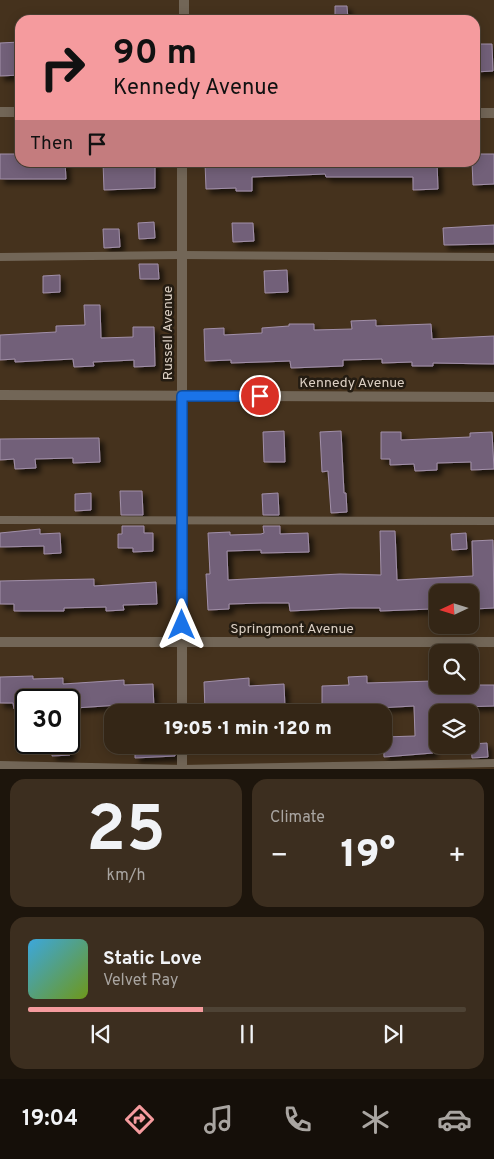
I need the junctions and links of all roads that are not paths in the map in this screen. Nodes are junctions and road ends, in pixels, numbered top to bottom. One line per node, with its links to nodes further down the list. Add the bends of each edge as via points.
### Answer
1 (184, 0): 2 (street)
2 (184, 15)
3 (0, 112): 4 (street)
4 (15, 112)
5 (480, 113): 6 (street)
6 (494, 114)
7 (182, 167): 8 (street, Russell Avenue)
8 (181, 255): 9 (lane); 10 (lane); 12 (street, Russell Avenue)
9 (0, 257)
10 (494, 257)
11 (0, 395): 12 (street, Kennedy Avenue)
12 (182, 396): 13 (street, Kennedy Avenue); 15 (street, Russell Avenue)
13 (494, 398)
14 (0, 520): 15 (lane)
15 (182, 520): 16 (lane); 18 (street, Russell Avenue)
16 (494, 520)
17 (0, 642): 18 (street, Springmont Avenue)
18 (182, 642): 19 (street, Springmont Avenue); 20 (street, Russell Avenue)
19 (494, 642)
20 (182, 704)
21 (182, 754): 24 (street)
22 (494, 763): 24 (lane)
23 (0, 765): 24 (lane)
24 (182, 769)

